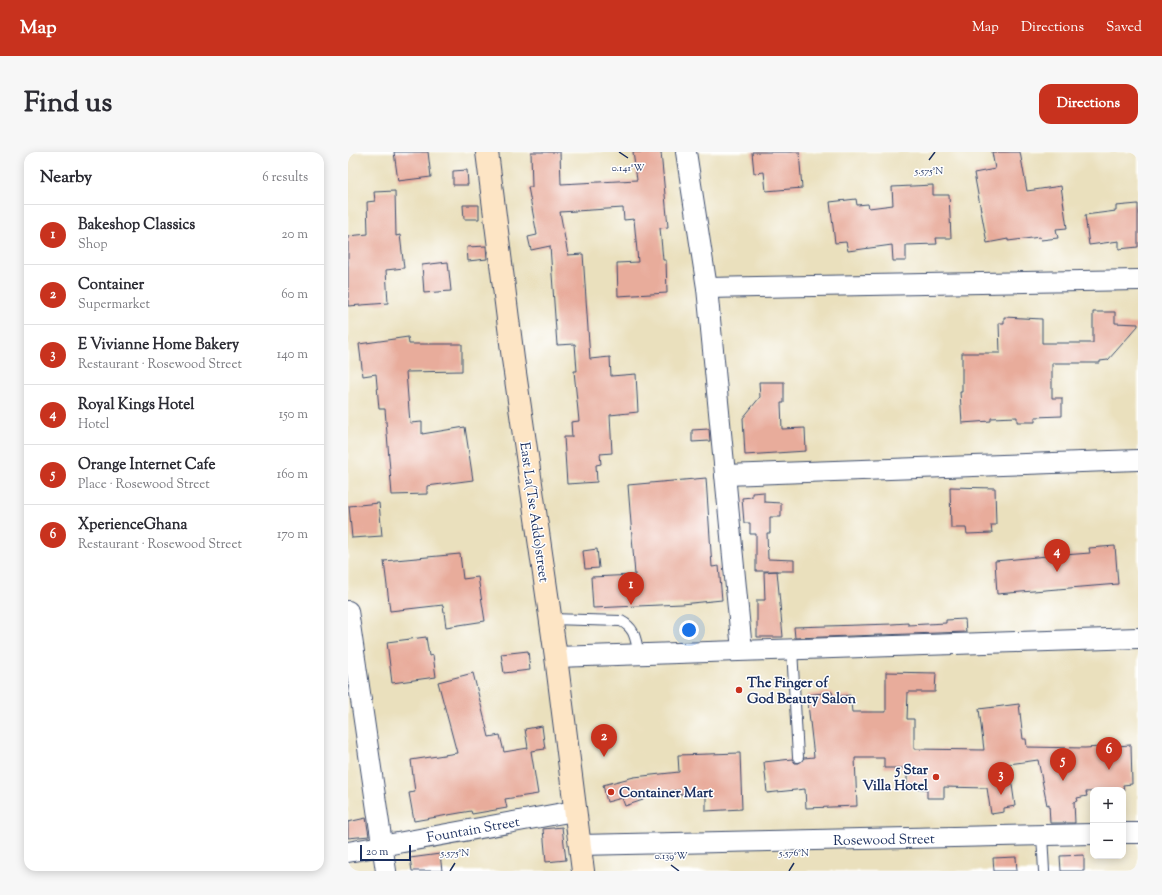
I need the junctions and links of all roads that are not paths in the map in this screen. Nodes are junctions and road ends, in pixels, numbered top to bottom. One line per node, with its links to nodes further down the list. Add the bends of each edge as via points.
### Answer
1 (487, 152): 8 (street, East La(Tse Addo)street)
2 (686, 152): 4 (street)
3 (1138, 280): 4 (street)
4 (707, 288): 6 (street)
5 (1138, 460): 6 (street)
6 (725, 475): 11 (street)
7 (348, 611): 12 (street)
8 (550, 619): 13 (lane, via 621,621 630,626); 14 (street, East La(Tse Addo)street)
9 (1138, 638): 10 (street)
10 (792, 649): 11 (street); 15 (lane)
11 (742, 650): 13 (street)
12 (351, 654): 21 (street)
13 (639, 654): 14 (street)
14 (556, 657): 16 (street, East La(Tse Addo)street)
15 (798, 757)
16 (574, 811): 21 (street, Fountain Street); 22 (street, East La(Tse Addo)street)
17 (1126, 833): 18 (street)
18 (1138, 833)
19 (1090, 834): 20 (street, Rosewood Street)
20 (1042, 835): 22 (street, Rosewood Street); 26 (lane)
21 (383, 845): 23 (street, Fountain Street); 24 (street)
22 (579, 846): 25 (street, East La(Tse Addo)street)
23 (348, 852)
24 (386, 871)
25 (583, 871)
26 (1044, 871)

